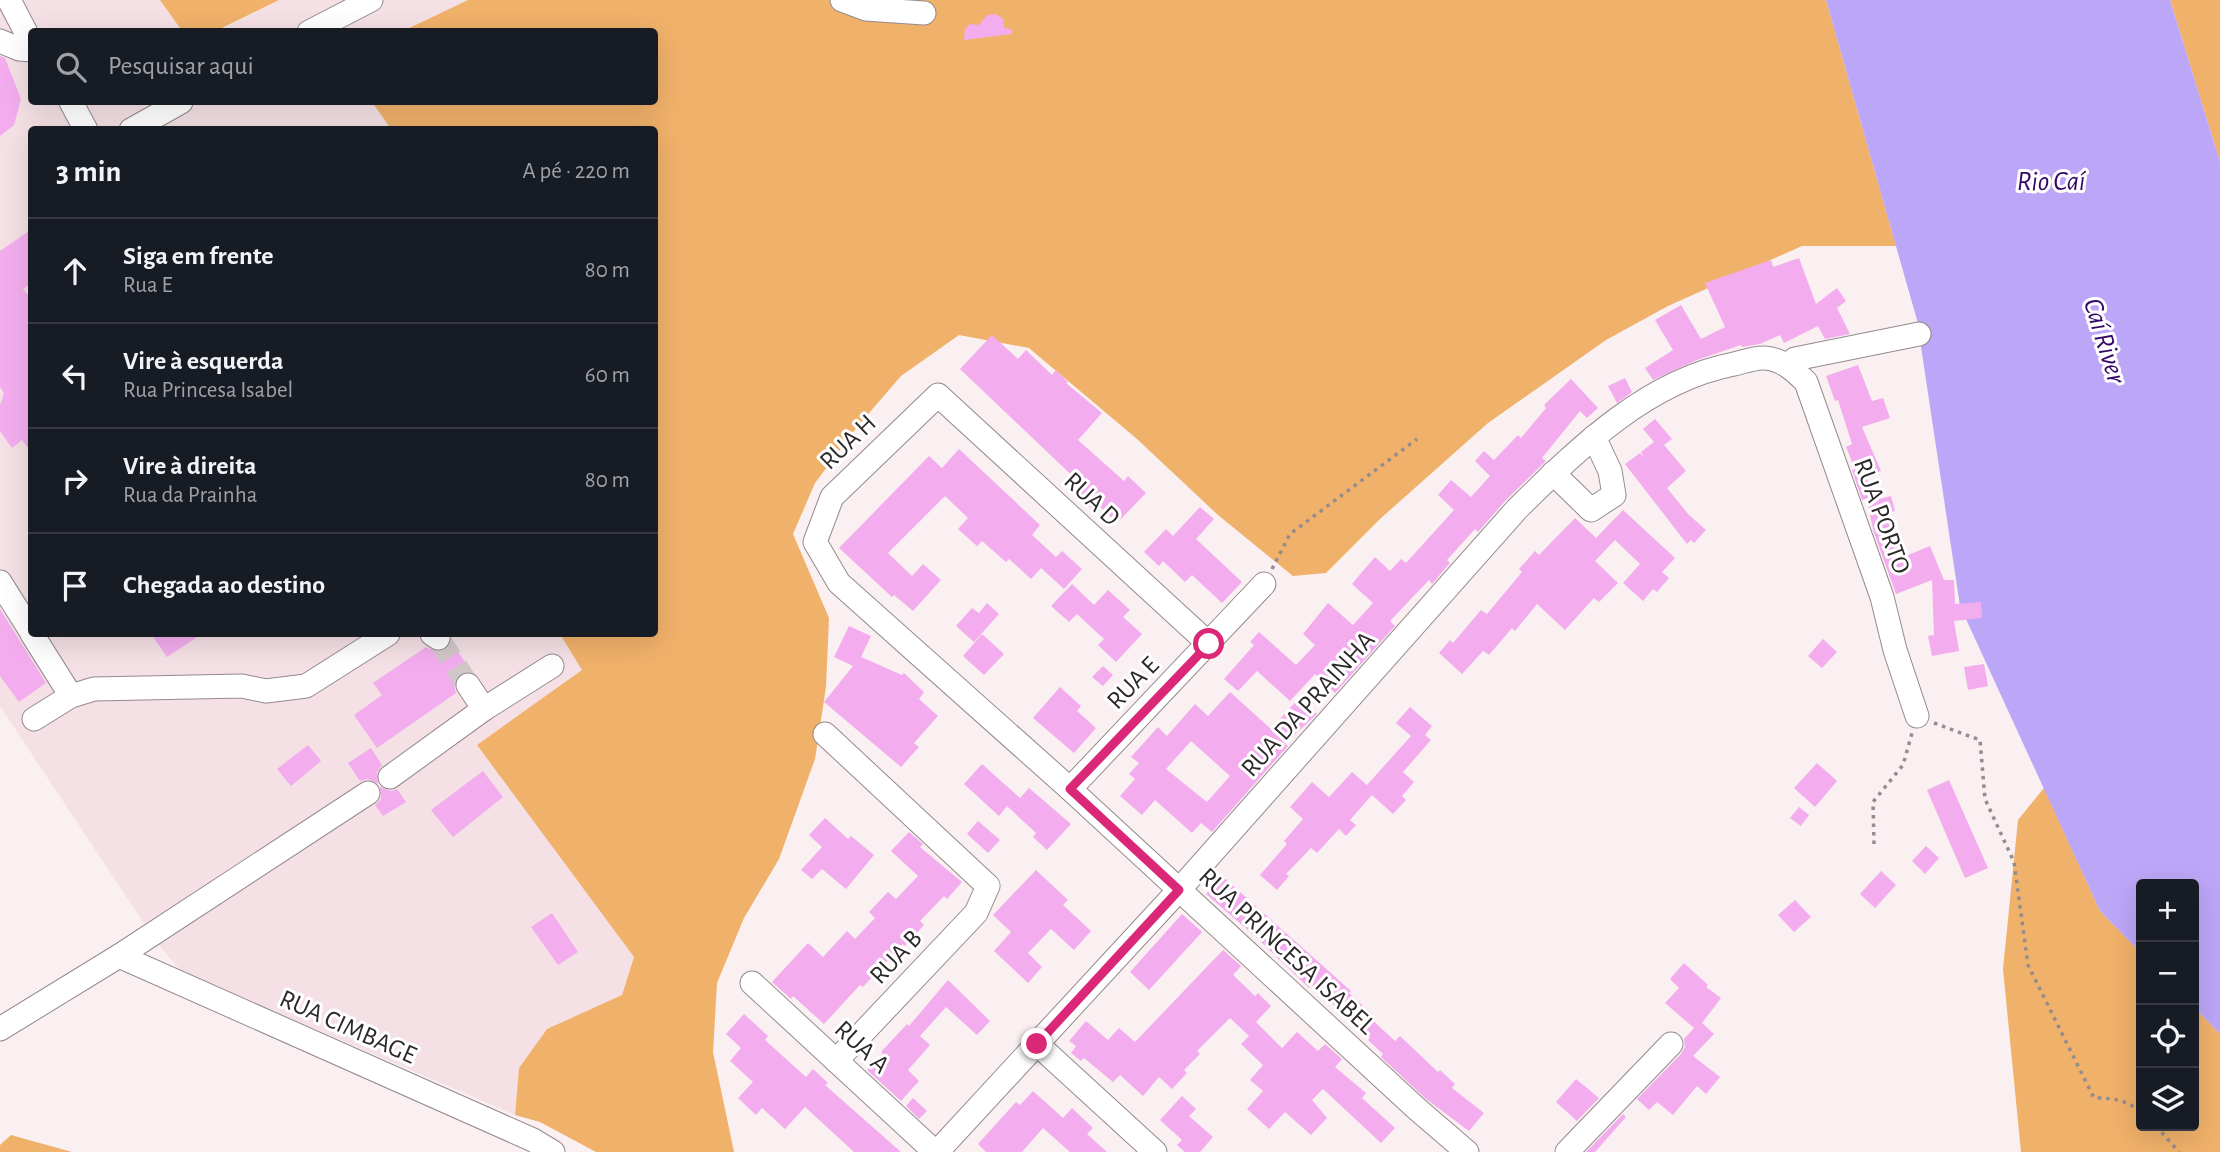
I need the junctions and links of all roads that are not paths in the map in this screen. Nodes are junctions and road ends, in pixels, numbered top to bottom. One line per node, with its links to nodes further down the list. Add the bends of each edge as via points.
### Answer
1 (9, 0): 6 (street)
2 (371, 0): 5 (street)
3 (842, 0): 4 (street, via 866,9)
4 (924, 13)
5 (317, 28)
6 (28, 36)
7 (0, 41): 8 (street)
8 (28, 50)
9 (73, 105): 11 (street)
10 (175, 105): 12 (street)
11 (84, 126)
12 (138, 126)
13 (1919, 334): 14 (street, via 1795,359)
14 (1791, 367): 16 (street, RUA DA PRAINHA, via 1765,358 1715,368 1656,394); 28 (street, RUA PORTO, via 1806,382 1882,597)
15 (938, 395): 23 (street, RUA D); 32 (street, RUA H, via 832,497 815,542 839,583)
16 (1594, 436): 17 (street, RUA DA PRAINHA); 17 (street, via 1610,471 1614,495 1591,510)
17 (1553, 473): 34 (street, RUA DA PRAINHA)
18 (0, 582): 20 (street)
19 (1264, 584): 23 (street, RUA E)
20 (28, 627)
21 (34, 637): 26 (street)
22 (383, 637): 26 (street, via 306,686 266,691 242,686 94,689)
23 (1209, 644): 32 (street, RUA E)
24 (552, 666): 27 (street)
25 (468, 685): 27 (street)
26 (71, 696): 29 (street)
27 (484, 709): 31 (street)
28 (1917, 716)
29 (34, 719)
30 (825, 734): 40 (street, RUA B, via 988,886 976,913)
31 (390, 777)
32 (1070, 789): 34 (street, RUA PRINCESA ISABEL)
33 (368, 793): 35 (street)
34 (1179, 890): 38 (street, RUA DA PRAINHA); 44 (street, RUA PRINCESA ISABEL)
35 (119, 956): 37 (street); 41 (street, RUA CIMBAGE)
36 (752, 984): 40 (street, RUA A)
37 (0, 1029)
38 (1037, 1044): 42 (street, RUA DA PRAINHA); 43 (street)
39 (1671, 1044): 45 (street)
40 (836, 1061): 42 (street, RUA A)
41 (553, 1152)
42 (936, 1152)
43 (1155, 1152)
44 (1467, 1152)
45 (1567, 1152)

